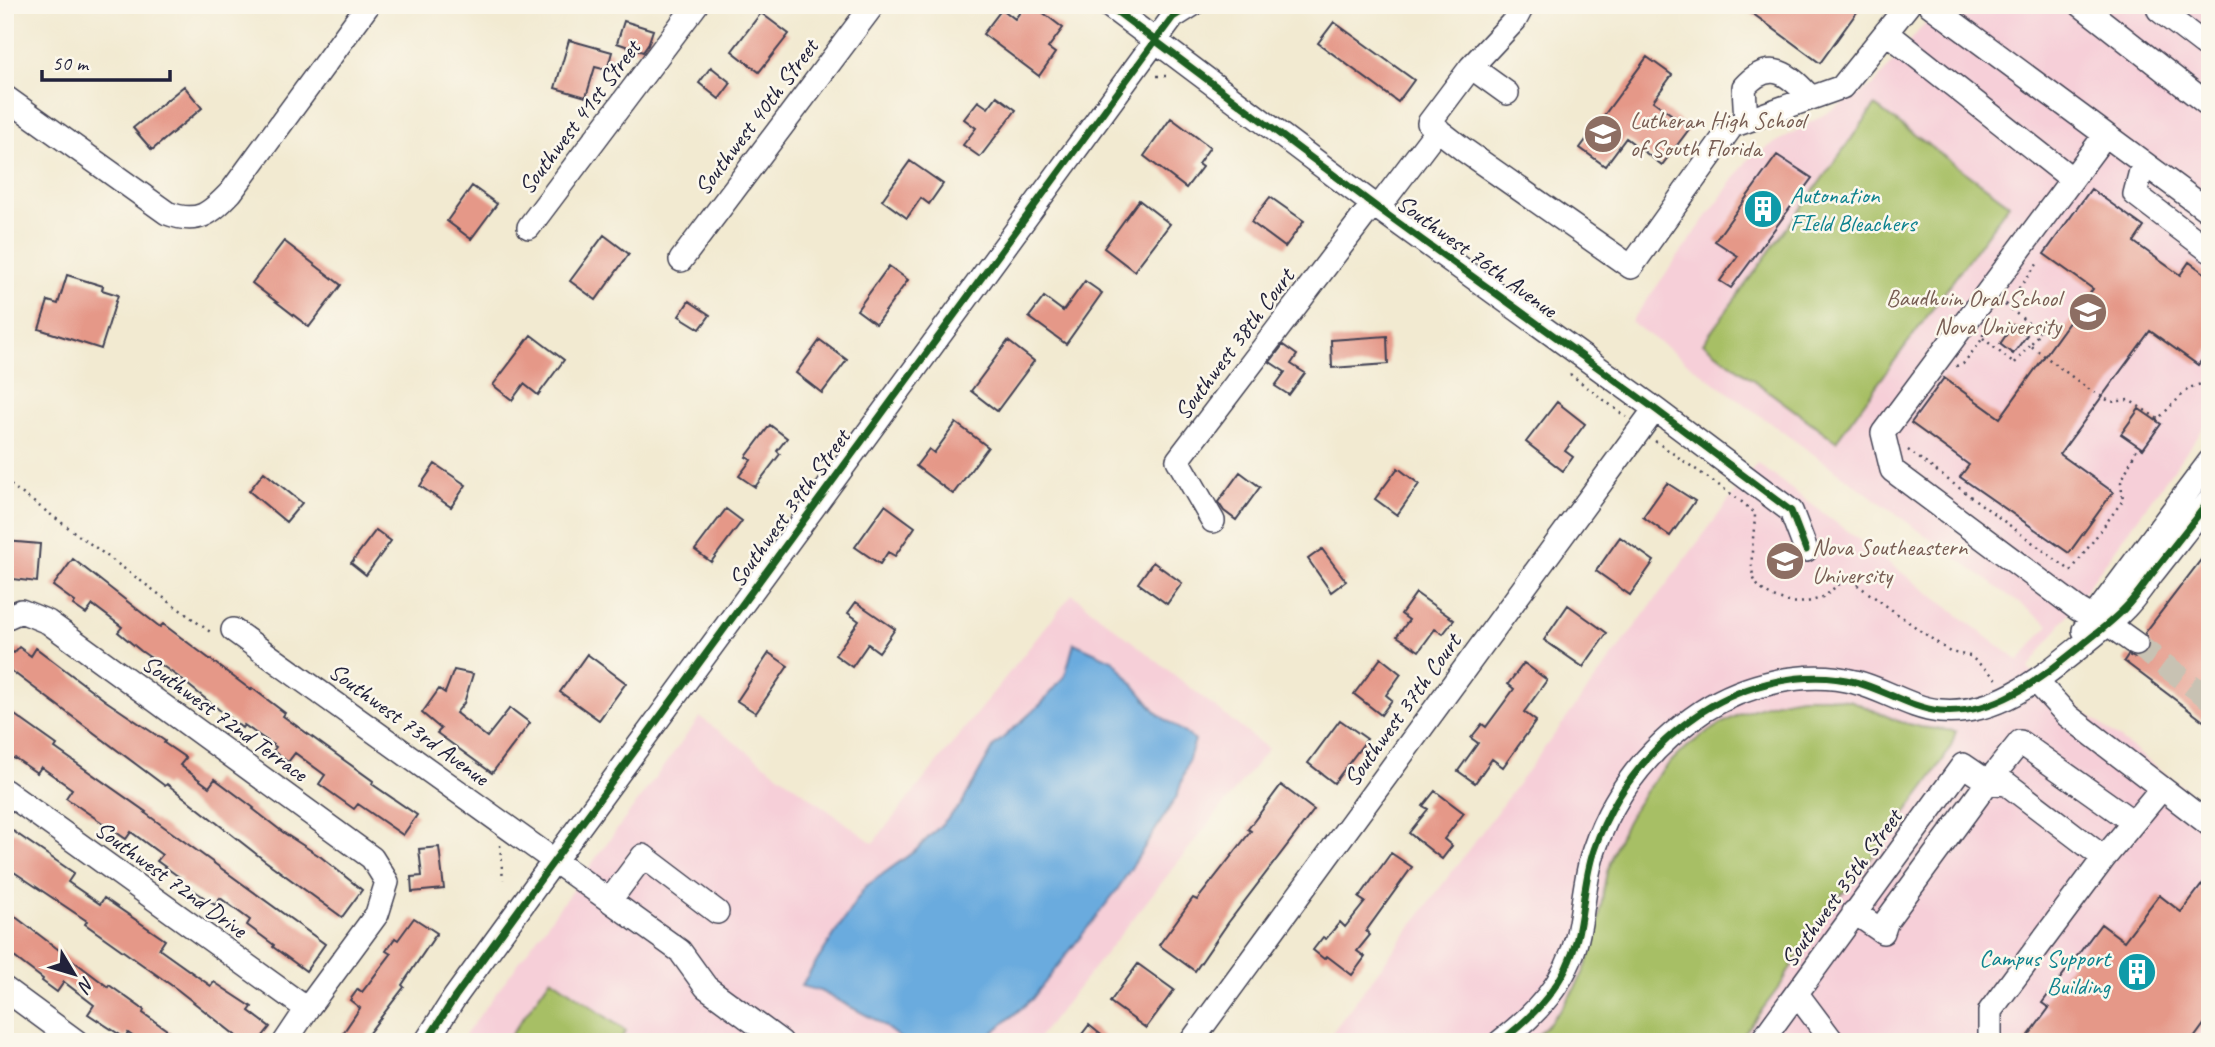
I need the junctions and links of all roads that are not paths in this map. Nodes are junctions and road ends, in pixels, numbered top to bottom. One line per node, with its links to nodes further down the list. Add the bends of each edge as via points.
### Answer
1 (368, 5): 16 (street, via 231,192 201,217 167,213)
2 (696, 5): 26 (street, Southwest 41st Street)
3 (873, 5): 28 (street, Southwest 40th Street)
4 (1108, 5): 12 (street, Southwest 76th Avenue)
5 (1192, 5): 12 (street, Southwest 39th Street, via 1173,17)
6 (1523, 5): 14 (street, via 1515,20)
7 (1908, 5): 11 (street)
8 (1930, 5): 21 (street)
9 (2081, 5): 18 (street)
10 (2159, 10): 13 (street)
11 (1886, 32): 17 (street, via 1842,87); 23 (street)
12 (1156, 40): 24 (street, Southwest 76th Avenue); 45 (street, Southwest 39th Street)
13 (2210, 48)
14 (1471, 67): 15 (street); 20 (street, via 1429,122)
15 (1507, 93)
16 (5, 96)
17 (1811, 98): 19 (street); 19 (street, via 1794,79 1770,70 1744,87)
18 (2209, 104)
19 (1746, 121): 20 (street, via 1732,126 1631,267)
20 (1438, 129): 24 (street)
21 (2105, 135): 22 (street); 23 (street)
22 (2143, 163): 25 (street); 27 (street, via 2135,194)
23 (2072, 179): 35 (street, via 1892,439 1892,470 2078,610)
24 (1375, 206): 29 (street, Southwest 76th Avenue); 32 (street, Southwest 38th Court, via 1178,460)
25 (2210, 212)
26 (528, 227)
27 (2210, 251)
28 (681, 260)
29 (1655, 409): 33 (street, Southwest 76th Avenue, via 1791,511); 56 (street, Southwest 37th Court)
30 (2210, 461): 35 (street)
31 (2210, 500): 35 (street, via 2125,608)
32 (1213, 521)
33 (1806, 550)
34 (13, 614): 51 (street, Southwest 72nd Terrace, via 48,622 372,858 387,882 377,914)
35 (2100, 621): 37 (street); 38 (street)
36 (233, 630): 45 (street, Southwest 73rd Avenue)
37 (2137, 644)
38 (2036, 681): 40 (street, via 2067,716); 57 (street, via 2008,689 1974,708 1941,711 1856,682 1795,679 1763,685 1706,710 1656,748 1619,796 1593,852 1577,940 1564,973 1548,998)
39 (1988, 782): 42 (street, via 2020,742); 44 (street, via 2007,784); 48 (street, Southwest 35th Street, via 1963,765); 48 (street, via 1887,920 1883,932)
40 (2162, 788): 42 (street); 43 (street)
41 (5, 791): 51 (street, Southwest 72nd Drive)
42 (2133, 822): 44 (street)
43 (2210, 825)
44 (2104, 858): 60 (street, via 1990,1011)
45 (554, 861): 46 (street, Southwest 73rd Avenue); 54 (street, Southwest 39th Street)
46 (610, 900): 47 (street, via 643,856); 55 (street, Southwest 73rd Avenue, via 680,951 706,987)
47 (718, 912)
48 (1854, 912): 50 (street, Southwest 35th Street)
49 (5, 989): 52 (street)
50 (1797, 994): 58 (street, Southwest 35th Street); 59 (street)
51 (307, 1009): 53 (street)
52 (77, 1042)
53 (285, 1042)
54 (426, 1042)
55 (781, 1042)
56 (1191, 1042)
57 (1500, 1042)
58 (1760, 1042)
59 (1833, 1042)
60 (1990, 1042)

